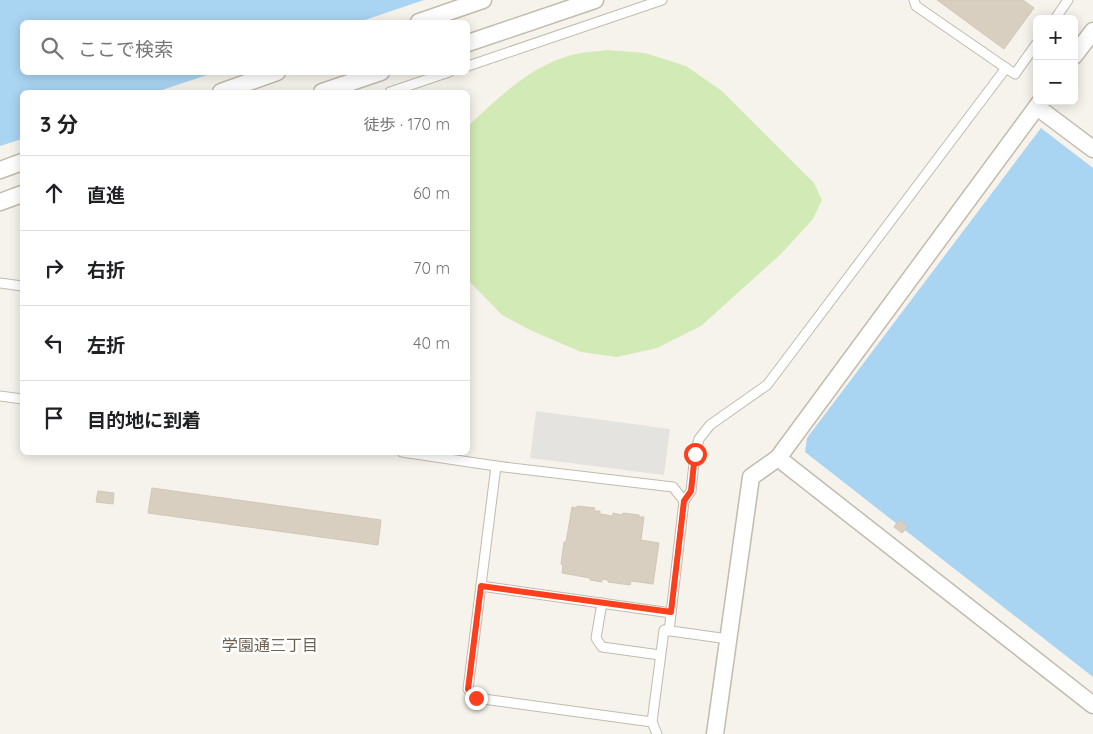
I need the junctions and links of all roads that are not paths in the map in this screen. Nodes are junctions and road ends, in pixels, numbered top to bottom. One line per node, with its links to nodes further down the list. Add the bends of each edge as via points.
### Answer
1 (483, 0): 7 (street)
2 (595, 0): 9 (street)
3 (662, 0): 12 (lane)
4 (914, 0): 13 (lane, via 916,6)
5 (1068, 0): 6 (lane)
6 (1058, 15)
7 (425, 20)
8 (1093, 31): 11 (street)
9 (470, 42)
10 (1033, 49): 13 (lane, via 1015,74)
11 (1078, 51)
12 (470, 65)
13 (1006, 68): 34 (lane, via 767,386 710,425 699,439 691,491)
14 (268, 75): 17 (street)
15 (372, 75): 18 (street)
16 (440, 75): 19 (lane)
17 (226, 90)
18 (328, 90)
19 (396, 90)
20 (1038, 105): 32 (street)
21 (1040, 105): 22 (street)
22 (1093, 149)
23 (20, 163): 24 (street)
24 (0, 170)
25 (20, 195): 26 (street)
26 (0, 202)
27 (0, 283): 28 (lane)
28 (20, 286)
29 (0, 396): 30 (lane)
30 (20, 399)
31 (422, 455): 33 (lane)
32 (778, 458): 39 (street, via 751,477); 41 (street)
33 (496, 466): 34 (lane, via 673,487); 35 (lane)
34 (684, 501): 37 (lane)
35 (481, 586): 36 (lane); 42 (lane, via 468,689 476,698)
36 (602, 603): 37 (lane); 40 (lane, via 596,638 602,647)
37 (671, 612): 38 (lane)
38 (669, 631): 39 (lane); 40 (lane, via 664,630)
39 (728, 639): 44 (street)
40 (660, 655): 42 (lane)
41 (1093, 705)
42 (652, 722): 43 (lane)
43 (657, 734)
44 (715, 734)

